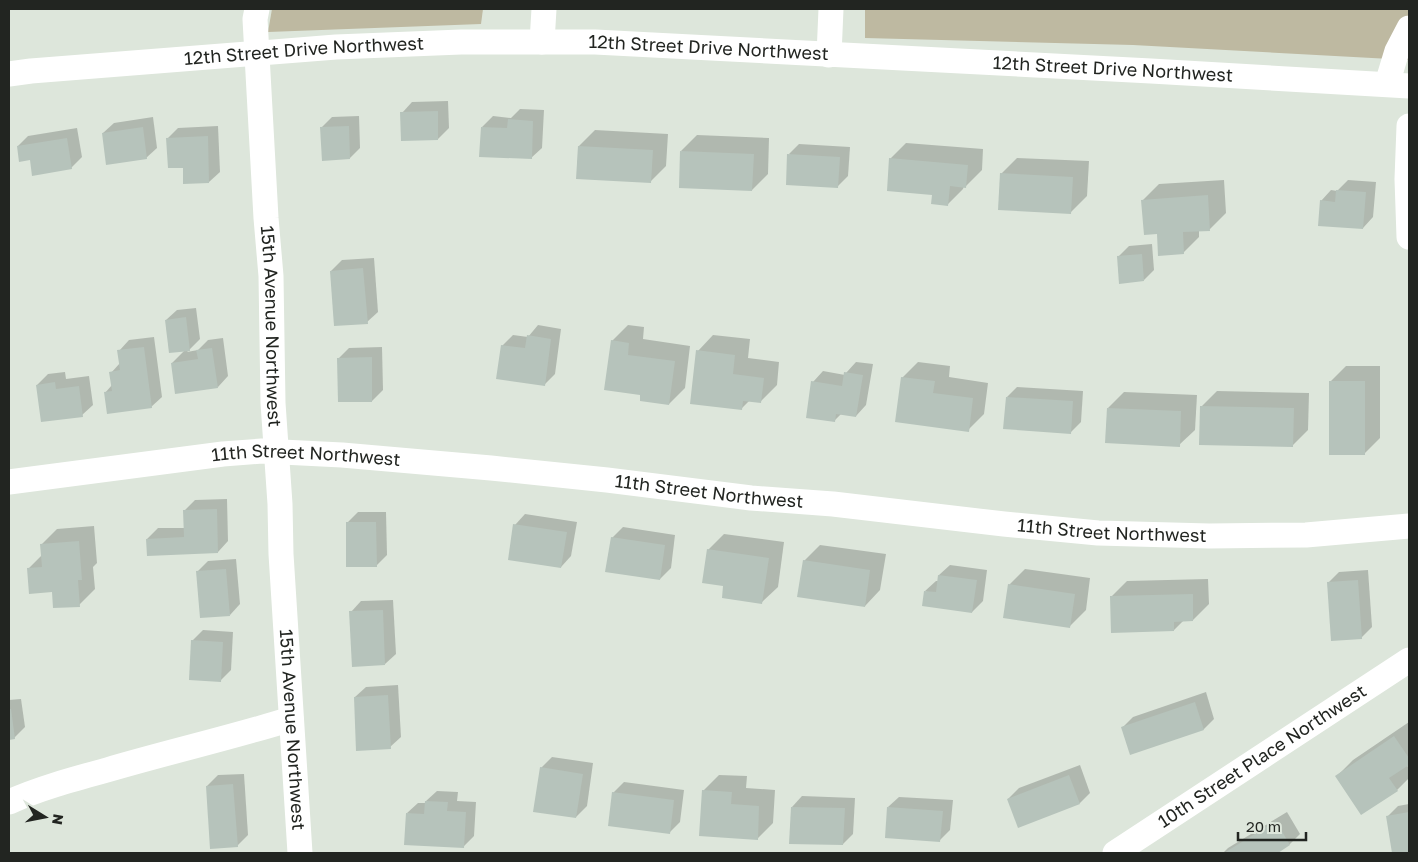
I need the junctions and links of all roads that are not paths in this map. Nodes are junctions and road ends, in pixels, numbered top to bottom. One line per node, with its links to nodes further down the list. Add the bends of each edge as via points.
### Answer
1 (256, 9): 6 (street, 15th Avenue Northwest)
2 (544, 9): 5 (street)
3 (830, 9): 7 (street)
4 (1409, 28): 9 (street, via 1397,51)
5 (542, 42): 6 (street, 12th Street Drive Northwest, via 452,42); 7 (street, 12th Street Drive Northwest)
6 (258, 54): 8 (street, 12th Street Drive Northwest); 12 (street, 15th Avenue Northwest)
7 (829, 54): 9 (street, 12th Street Drive Northwest)
8 (9, 74)
9 (1398, 85)
10 (1409, 126): 11 (street)
11 (1409, 237)
12 (277, 452): 13 (street, 11th Street Northwest, via 223,454); 14 (street, 11th Street Northwest, via 491,468 1098,533 1306,534); 16 (street, 15th Avenue Northwest)
13 (9, 482)
14 (1409, 526)
15 (1409, 660): 19 (street, 10th Street Place Northwest)
16 (291, 719): 17 (street, via 44,788); 18 (street, 15th Avenue Northwest)
17 (9, 802)
18 (300, 853)
19 (1116, 853)

